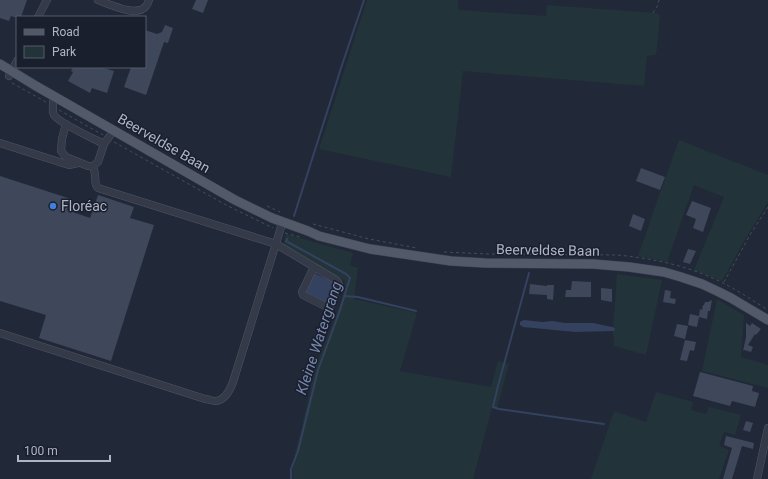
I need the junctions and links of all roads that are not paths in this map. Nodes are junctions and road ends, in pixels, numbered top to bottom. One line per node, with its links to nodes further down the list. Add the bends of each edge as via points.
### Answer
1 (47, 0): 4 (street)
2 (98, 0): 3 (street, via 131,12 146,7)
3 (149, 0)
4 (39, 16)
5 (16, 63): 8 (street)
6 (0, 64): 8 (main road, Beerveldse Baan)
7 (0, 70): 8 (main road, Beerveldse Baan)
8 (10, 74): 9 (main road, Beerveldse Baan); 11 (main road, Beerveldse Baan, via 36,86)
9 (54, 102): 10 (street, via 52,110 55,116); 11 (main road, Beerveldse Baan)
10 (66, 124): 13 (street); 14 (street, via 61,151 66,157)
11 (112, 133): 13 (street); 16 (main road, Beerveldse Baan, via 250,208)
12 (0, 143): 14 (street, via 69,165)
13 (104, 144): 15 (street, via 98,162)
14 (78, 163): 15 (street)
15 (93, 166): 17 (street, via 94,181 98,188)
16 (280, 220): 17 (street); 19 (main road, Beerveldse Baan, via 319,236 370,249 451,262 593,264 664,272 702,284)
17 (276, 244): 18 (street); 20 (street, via 233,382 229,391 219,400 205,399)
18 (318, 269): 18 (street, via 336,280 339,286 331,305 327,307 303,295 302,292 312,269)
19 (768, 320)
20 (0, 333)
21 (768, 428): 22 (street)
22 (757, 479)

